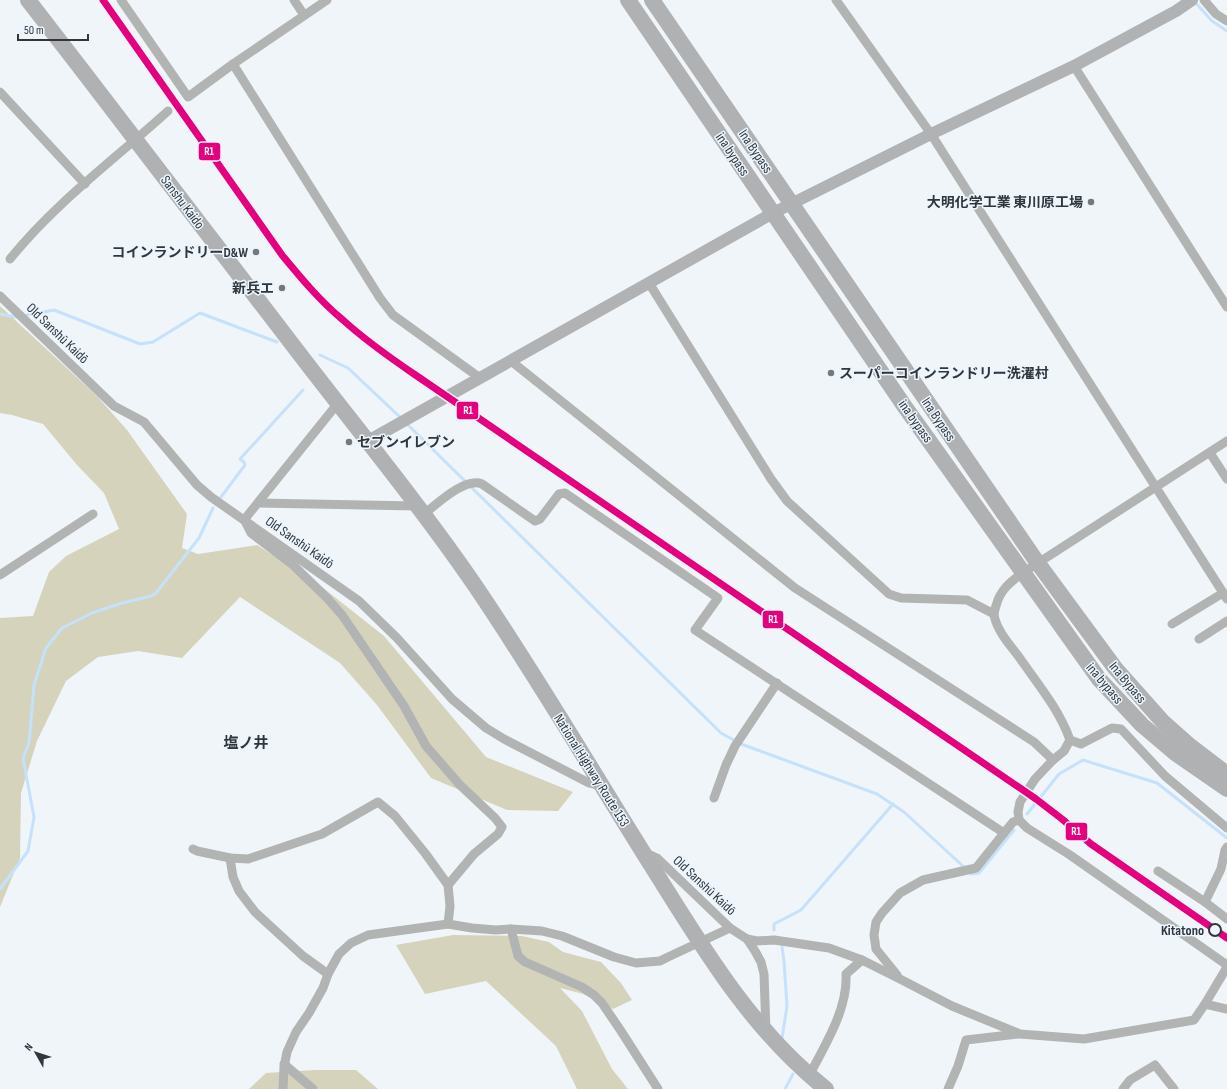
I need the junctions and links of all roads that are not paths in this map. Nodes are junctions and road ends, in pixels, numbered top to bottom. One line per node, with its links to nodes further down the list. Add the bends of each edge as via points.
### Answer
1 (28, 0): 17 (highway, Sanshu Kaido)
2 (121, 0): 12 (street, via 188,97)
3 (294, 0): 10 (street)
4 (327, 0): 10 (street)
5 (628, 0): 20 (highway, ina bypass)
6 (652, 0): 19 (highway, Ina Bypass)
7 (836, 0): 16 (street)
8 (1204, 0): 11 (street, via 1216,14)
9 (1190, 2): 13 (street)
10 (304, 15): 12 (street)
11 (1227, 21)
12 (233, 64): 26 (street, via 393,315)
13 (1074, 66): 16 (street); 24 (street)
14 (0, 92): 18 (street)
15 (168, 111): 17 (street)
16 (931, 134): 19 (street); 32 (street)
17 (136, 140): 18 (street); 27 (highway, Sanshu Kaido)
18 (85, 184): 21 (street, via 28,236)
19 (792, 204): 20 (street); 37 (highway, Ina Bypass)
20 (773, 214): 22 (street); 38 (highway, ina bypass, via 905,407)
21 (10, 259)
22 (649, 283): 25 (street); 41 (street, via 787,501 889,594 901,598 967,600)
23 (0, 296): 36 (street, Old Sanshū Kaidō, via 114,406 144,422 211,498)
24 (1227, 307)
25 (511, 361): 26 (street); 47 (street, via 795,588 1034,742)
26 (480, 378): 28 (street)
27 (338, 404): 28 (highway, Sanshu Kaido); 33 (street)
28 (368, 441): 34 (highway, National Highway Route 153)
29 (1227, 441): 30 (street)
30 (1210, 453): 31 (street); 32 (street)
31 (1227, 479)
32 (1155, 488): 37 (street); 40 (street)
33 (258, 503): 34 (street); 36 (street)
34 (421, 510): 45 (street, via 477,482 535,521 540,519 559,494 565,493 718,598 695,630); 49 (highway, National Highway Route 153, via 473,582)
35 (93, 514): 39 (street)
36 (244, 520): 49 (street, Old Sanshū Kaidō, via 359,602 397,638 452,699 486,728 589,783); 60 (street, via 251,533 293,565 342,615 404,706 426,746 502,828 474,854)
37 (1037, 562): 38 (street); 48 (highway, Ina Bypass, via 1114,668 1138,695 1190,746)
38 (1024, 572): 41 (street, via 1003,590); 50 (highway, ina bypass, via 1099,679 1142,725 1175,753)
39 (0, 575)
40 (1225, 596): 43 (street)
41 (994, 614): 46 (street, via 1002,634 1040,686 1067,729)
42 (1227, 621): 44 (street)
43 (1172, 624)
44 (1199, 639)
45 (777, 683): 51 (street, via 737,742); 54 (street)
46 (1070, 740): 47 (street, via 1064,751); 53 (street, via 1081,744 1112,728 1121,729 1165,776)
47 (1053, 760): 52 (street, via 1035,779 1020,802)
48 (1227, 774)
49 (601, 786): 57 (highway, National Highway Route 153)
50 (1227, 789)
51 (714, 798)
52 (1019, 820): 54 (street); 69 (street)
53 (1227, 828)
54 (1004, 833): 71 (street, via 976,868 923,880 900,893 882,913 876,922 876,950)
55 (1227, 847): 61 (street, via 1221,869)
56 (192, 849): 58 (street)
57 (643, 852): 64 (street, Old Sanshū Kaidō, via 657,858); 67 (highway, National Highway Route 153)
58 (230, 858): 60 (street, via 248,859 322,834 378,802 395,816); 70 (street, via 233,877 239,891 255,912 303,956)
59 (1158, 871): 61 (street)
60 (448, 885): 63 (street)
61 (1205, 902): 62 (street)
62 (1227, 919)
63 (448, 924): 65 (street, via 496,930); 70 (street, via 368,935 351,943 338,954)
64 (730, 928): 66 (street, Old Sanshū Kaidō); 67 (street)
65 (511, 929): 67 (street, via 542,931 562,936 614,958 636,963 660,961); 80 (street, via 518,956 525,962 582,986 602,1003)
66 (747, 939): 68 (street, via 757,942 780,940 829,948); 74 (street, via 761,962 764,974)
67 (700, 943): 74 (highway, National Highway Route 153)
68 (862, 960): 71 (street); 77 (street, via 846,974 842,1007)
69 (1227, 966): 72 (street)
70 (328, 974): 76 (street, via 323,988 296,1032)
71 (900, 979): 75 (street, via 952,1006)
72 (1206, 1004): 73 (street); 75 (street, via 1194,1020 1084,1039)
73 (1227, 1009)
74 (766, 1033): 77 (highway, National Highway Route 153)
75 (1020, 1034): 81 (street, via 966,1040)
76 (284, 1064): 78 (street); 79 (street)
77 (817, 1084)
78 (283, 1089)
79 (313, 1089)
80 (658, 1089)
81 (948, 1089)
82 (1123, 1089): 83 (street, via 1130,1080 1155,1065)
83 (1174, 1089)

